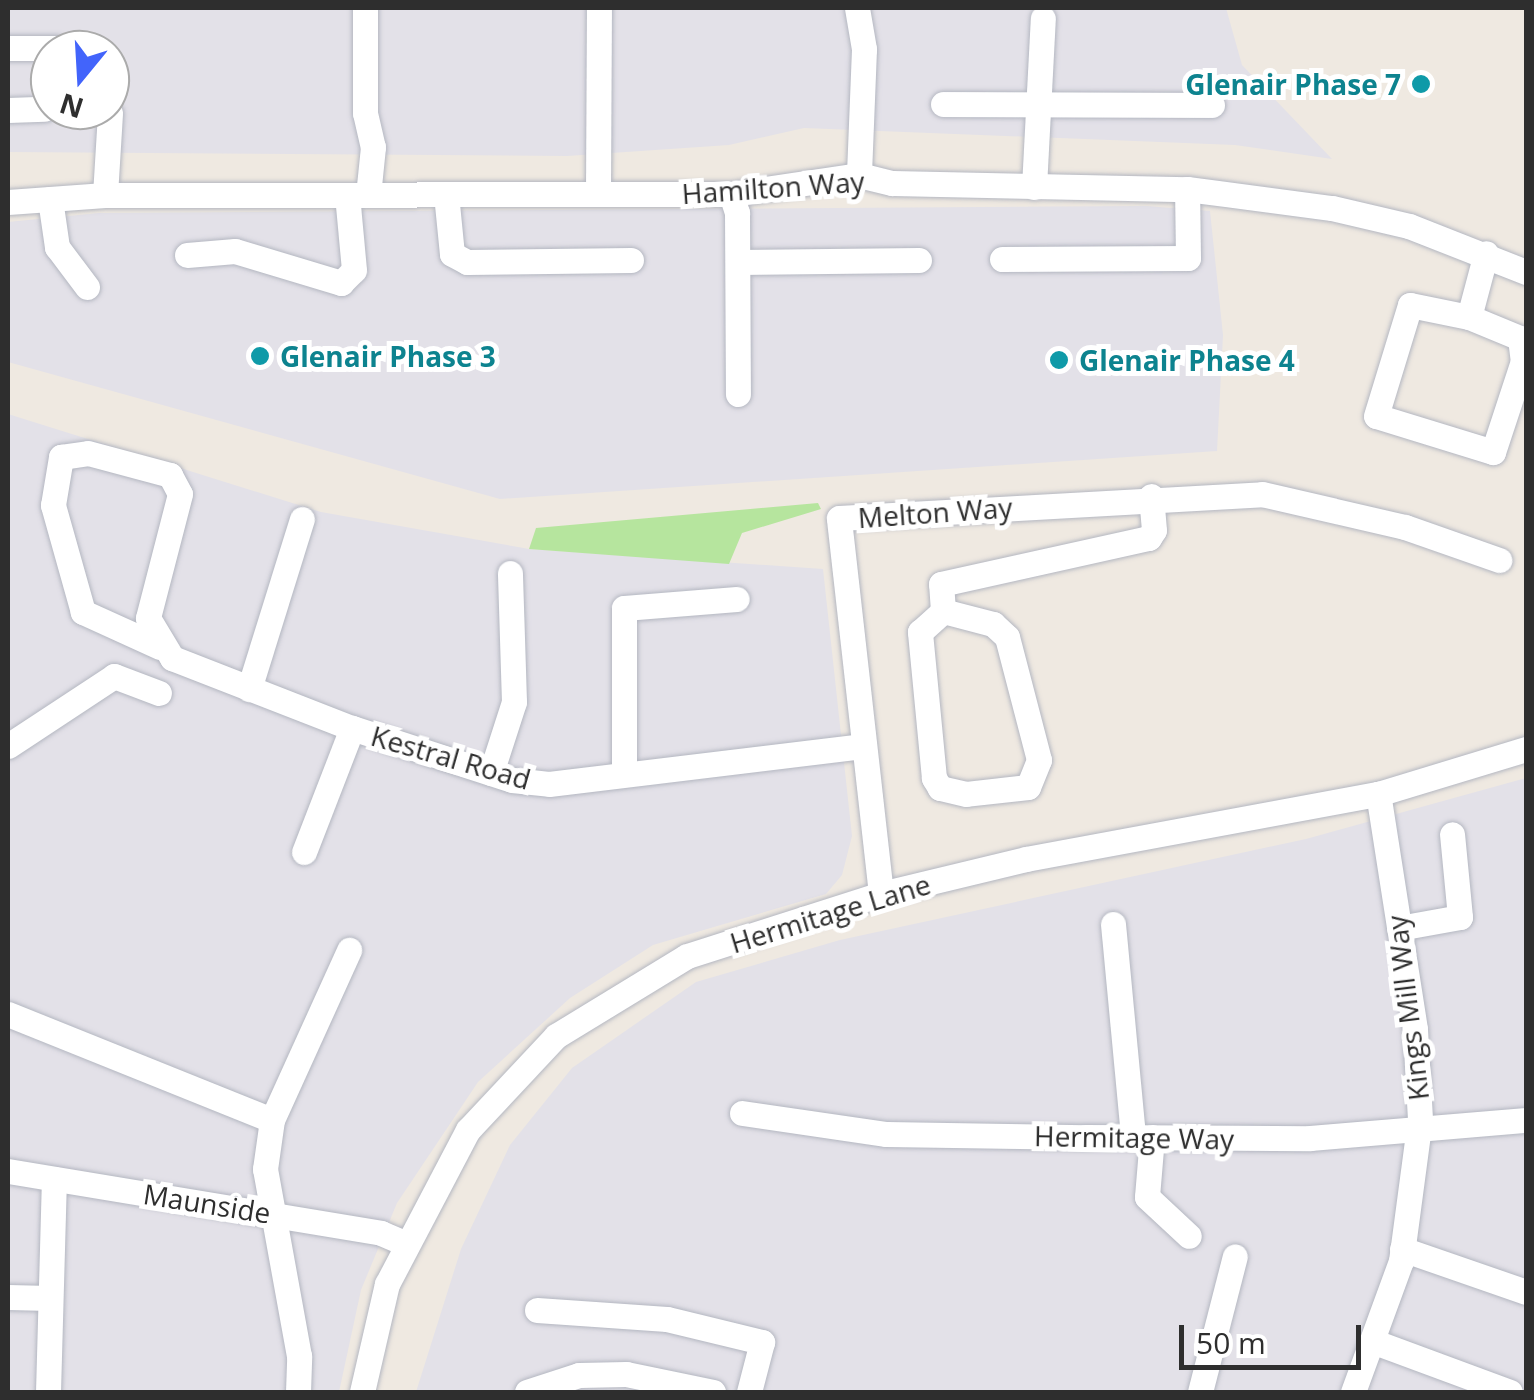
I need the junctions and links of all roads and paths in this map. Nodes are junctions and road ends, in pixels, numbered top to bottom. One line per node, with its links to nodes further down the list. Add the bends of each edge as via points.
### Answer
1 (366, 8): 16 (street, via 365,113 373,147)
2 (599, 8): 12 (street)
3 (858, 8): 9 (street, via 864,49)
4 (1044, 18): 6 (street)
5 (943, 104): 6 (street)
6 (1041, 104): 7 (street); 10 (street)
7 (1212, 105)
8 (109, 130): 15 (street)
9 (859, 175): 10 (street, Hamilton Way, via 892,183); 14 (street, Hamilton Way)
10 (1034, 187): 11 (street, Hamilton Way)
11 (1187, 189): 19 (street, Hamilton Way, via 1332,208); 23 (street, via 1188,258)
12 (598, 193): 13 (street, Hamilton Way); 14 (street, Hamilton Way)
13 (446, 194): 16 (street, Hamilton Way); 21 (street, via 452,254 467,262)
14 (731, 194): 24 (street)
15 (104, 195): 16 (street, Hamilton Way); 17 (street, Hamilton Way)
16 (357, 195): 20 (street, via 354,270 341,283 235,251)
17 (50, 199): 18 (street, Hamilton Way); 26 (street, via 51,253)
18 (8, 202)
19 (1486, 253): 25 (street, Hamilton Way); 27 (street)
20 (186, 255)
21 (631, 260)
22 (919, 260): 24 (street)
23 (1002, 260)
24 (738, 262): 28 (street)
25 (1523, 263)
26 (87, 287)
27 (1469, 317): 27 (street, via 1520,338 1523,361 1493,452 1376,416 1410,305)
28 (738, 394)
29 (1151, 496): 31 (street, Melton Way, via 1262,494 1406,527); 34 (street, via 1149,538 941,584); 39 (street, Melton Way, via 838,518)
30 (302, 519): 36 (street)
31 (1499, 560)
32 (510, 573): 42 (street, via 514,702)
33 (737, 599): 41 (street, via 624,608)
34 (943, 611): 34 (street, via 993,624 1007,637 1039,760 1028,787 966,794 940,788 934,778 920,632)
35 (166, 653): 35 (street, Kestral Road, via 83,612 53,505 62,457 88,453 170,475 180,494 148,618); 36 (street, Kestral Road); 38 (street, via 156,698 114,676)
36 (249, 689): 37 (street, Kestral Road)
37 (352, 728): 42 (street, Kestral Road); 45 (street)
38 (8, 746)
39 (862, 746): 41 (street, Kestral Road); 46 (street, Melton Way)
40 (1526, 748): 43 (street, Hermitage Lane)
41 (624, 771): 42 (street, Kestral Road, via 549,784)
42 (491, 773)
43 (1378, 794): 46 (street, Hermitage Lane, via 1026,859); 48 (street, Kings Mill Way)
44 (1452, 834): 48 (street, via 1460,917)
45 (304, 852)
46 (881, 894): 60 (street, Hermitage Lane, via 688,956 556,1036 468,1130)
47 (1113, 924): 55 (street)
48 (1399, 928): 54 (street, Kings Mill Way, via 1415,1029)
49 (350, 950): 52 (street)
50 (8, 1014): 52 (street)
51 (742, 1113): 55 (street, Hermitage Way, via 886,1134)
52 (272, 1120): 58 (street)
53 (1526, 1120): 54 (street, Hermitage Way)
54 (1418, 1129): 55 (street, Hermitage Way, via 1310,1138); 61 (street, Kings Mill Way)
55 (1142, 1137): 59 (street, via 1147,1197)
56 (8, 1171): 57 (street, Maunside)
57 (54, 1179): 58 (street, Maunside); 65 (street)
58 (270, 1214): 60 (street, Maunside); 69 (street, via 299,1356)
59 (1189, 1236)
60 (405, 1242): 70 (street, Hermitage Lane, via 387,1284)
61 (1402, 1249): 63 (street); 67 (street, Kings Mill Way)
62 (1235, 1256): 74 (street)
63 (1526, 1292)
64 (8, 1297): 65 (street)
65 (50, 1298): 68 (street)
66 (537, 1310): 73 (street, via 667,1319 762,1342)
67 (1372, 1341): 75 (street, Kings Mill Way); 76 (street)
68 (48, 1392)
69 (298, 1392)
70 (362, 1392)
71 (527, 1392): 72 (street, via 580,1375 626,1374)
72 (713, 1392)
73 (749, 1392)
74 (1200, 1392)
75 (1352, 1392)
76 (1510, 1392)

